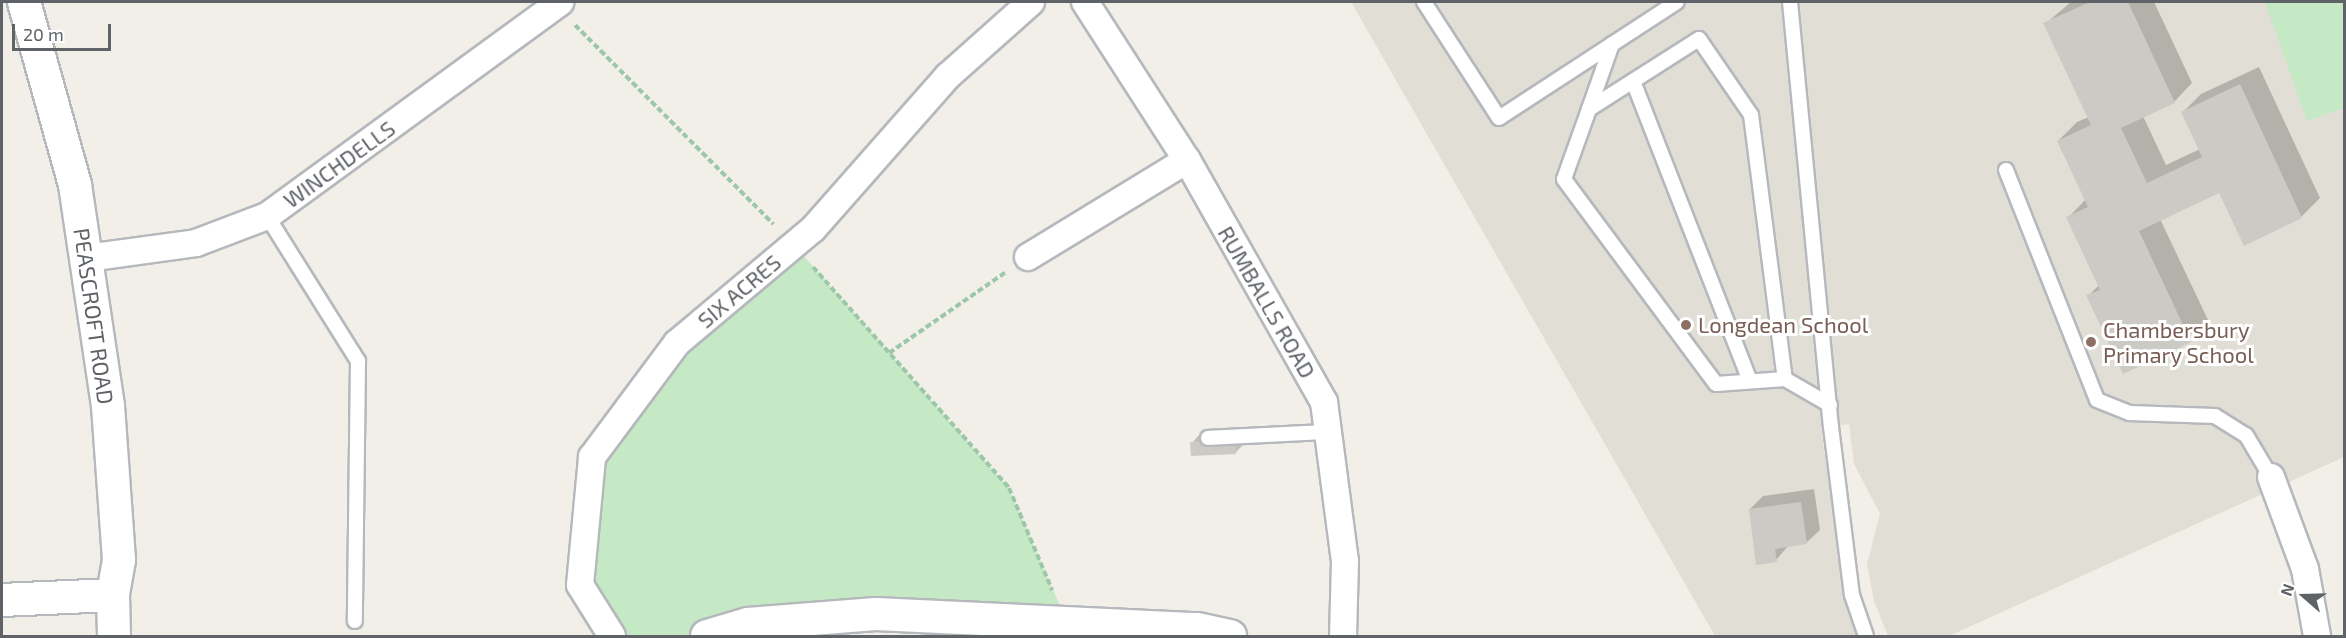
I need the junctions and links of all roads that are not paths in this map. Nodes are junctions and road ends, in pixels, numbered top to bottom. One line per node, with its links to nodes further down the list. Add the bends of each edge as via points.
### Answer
1 (24, 2): 15 (street, PEASCROFT ROAD, via 75,185)
2 (1031, 2): 27 (street, SIX ACRES, via 948,76 813,229 677,344 592,457 580,585)
3 (1085, 2): 11 (street, RUMBALLS ROAD)
4 (1425, 2): 8 (lane, via 1500,118)
5 (1677, 2): 8 (lane)
6 (1790, 2): 18 (lane)
7 (559, 4): 13 (street, WINCHDELLS)
8 (1612, 44): 10 (lane)
9 (1633, 81): 10 (lane); 16 (lane, via 1699,39 1751,115); 17 (lane)
10 (1589, 109): 17 (lane, via 1564,179 1716,384)
11 (1187, 160): 14 (street); 19 (street, RUMBALLS ROAD, via 1324,402)
12 (2006, 170): 21 (lane, via 2097,400 2129,413 2215,416 2246,435)
13 (267, 216): 15 (street, WINCHDELLS, via 196,243); 24 (lane, via 358,362)
14 (1028, 256)
15 (87, 258): 22 (street, PEASCROFT ROAD, via 108,406 120,560)
16 (1785, 379): 17 (lane); 18 (lane)
17 (1750, 381)
18 (1830, 405): 31 (lane, via 1852,595)
19 (1328, 432): 20 (lane); 30 (street, RUMBALLS ROAD, via 1346,561)
20 (1208, 438)
21 (2271, 477): 32 (street, via 2305,569)
22 (113, 595): 23 (street); 26 (street, PEASCROFT ROAD)
23 (2, 600)
24 (355, 621)
25 (1196, 633): 28 (street, via 876,614 748,624); 29 (street)
26 (114, 636)
27 (612, 636)
28 (707, 636)
29 (1230, 636)
30 (1343, 636)
31 (1866, 636)
32 (2317, 636)

